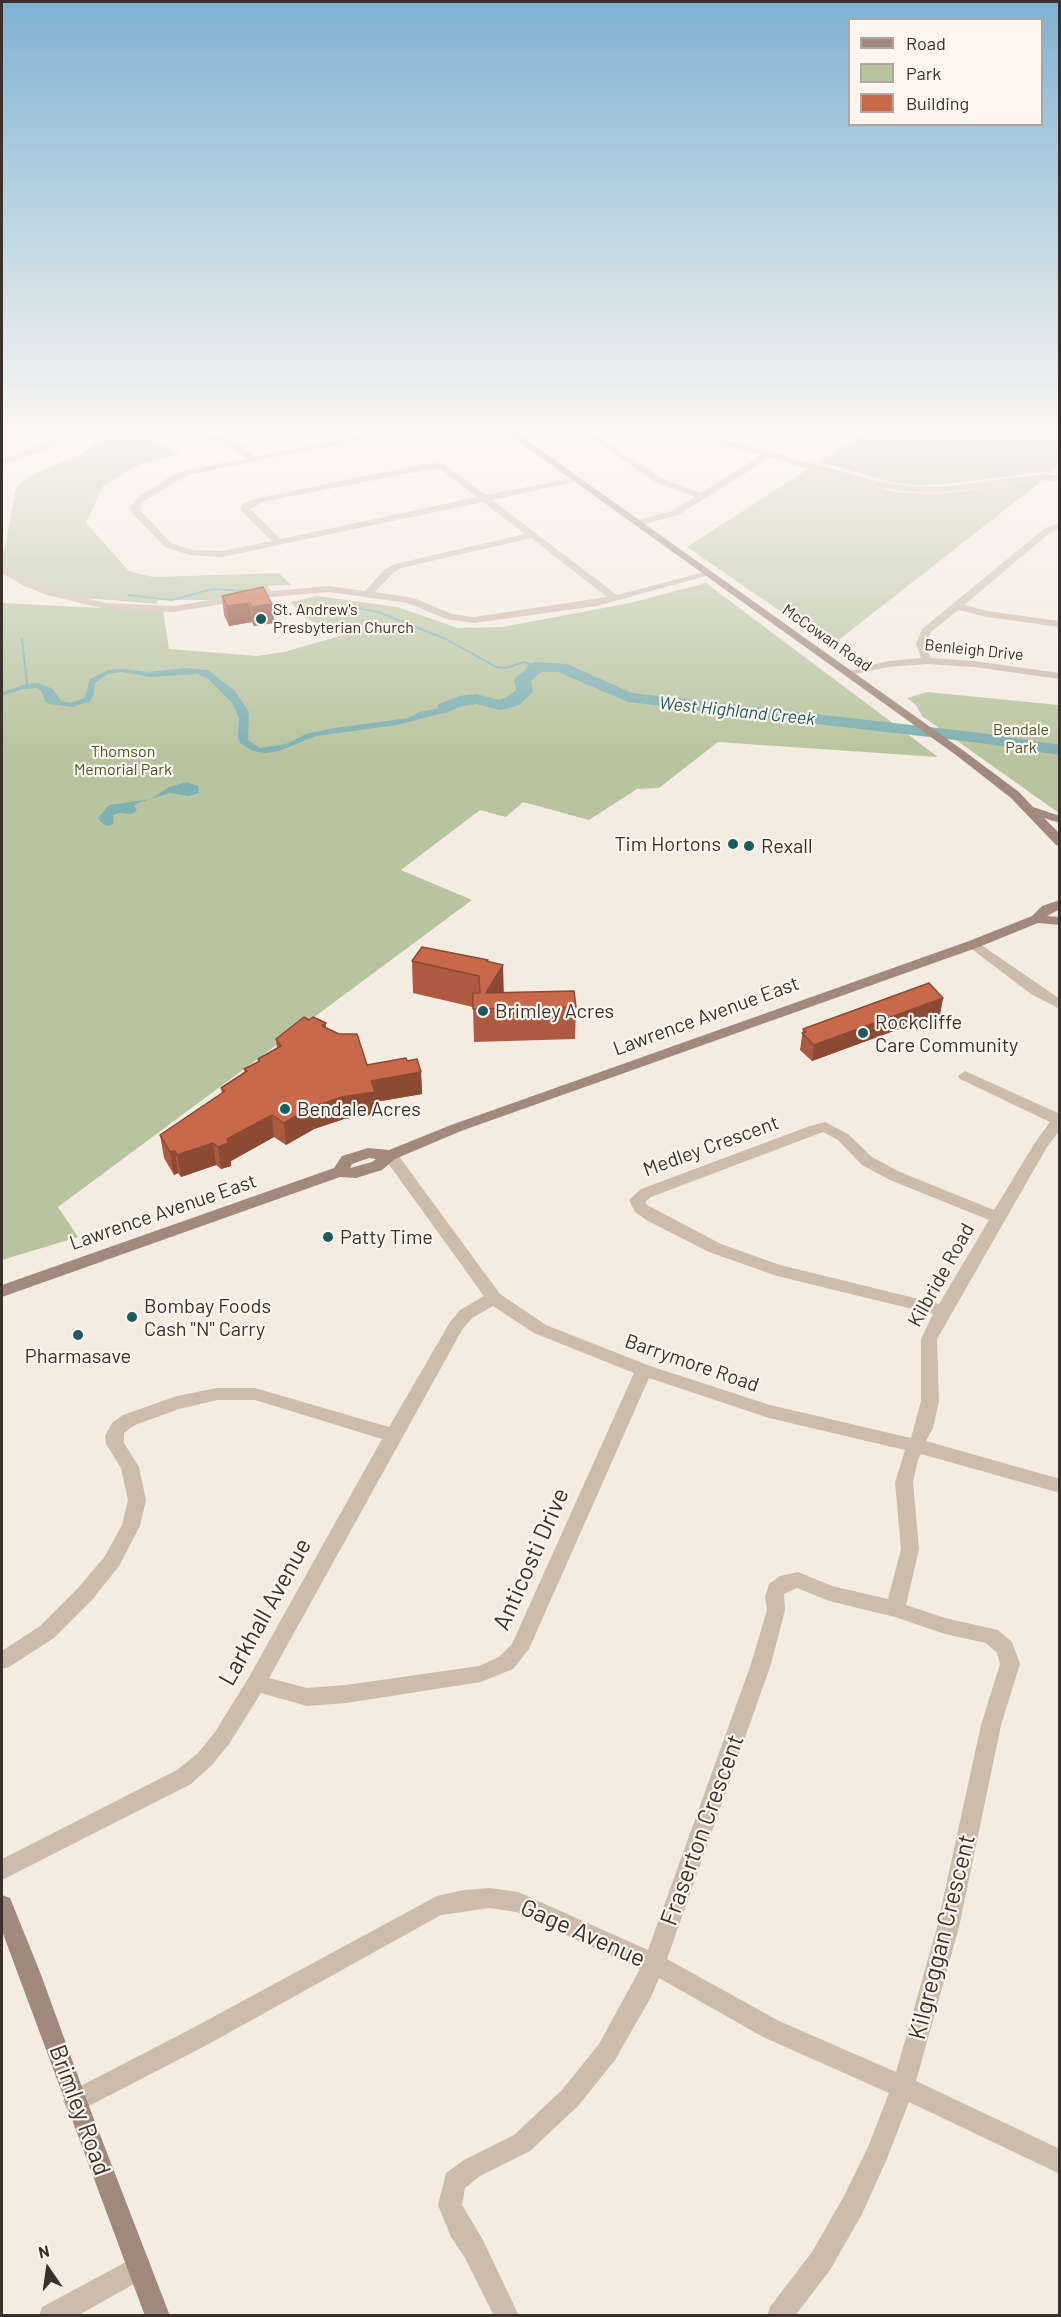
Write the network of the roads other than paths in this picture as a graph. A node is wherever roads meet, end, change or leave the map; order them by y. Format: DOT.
graph roads {
  1 [pos="160,539"];
  2 [pos="276,539"];
  3 [pos="292,539"];
  4 [pos="515,539"];
  5 [pos="538,539"];
  6 [pos="660,539"];
  7 [pos="1037,539"];
  8 [pos="279,542"];
  9 [pos="2,569"];
  10 [pos="708,574"];
  11 [pos="368,594"];
  12 [pos="616,599"];
  13 [pos="955,606"];
  14 [pos="1059,624"];
  15 [pos="927,661"];
  16 [pos="850,674"];
  17 [pos="1059,676"];
  18 [pos="1030,810"];
  19 [pos="1059,820"];
  20 [pos="1059,842"];
  21 [pos="1059,904"];
  22 [pos="1037,919"];
  23 [pos="1059,921"];
  24 [pos="974,944"];
  25 [pos="1059,1005"];
  26 [pos="965,1076"];
  27 [pos="1058,1119"];
  28 [pos="390,1155"];
  29 [pos="998,1218"];
  30 [pos="2,1291"];
  31 [pos="494,1298"];
  32 [pos="943,1311"];
  33 [pos="644,1370"];
  34 [pos="393,1435"];
  35 [pos="918,1446"];
  36 [pos="1059,1486"];
  37 [pos="895,1609"];
  38 [pos="2,1661"];
  39 [pos="256,1683"];
  40 [pos="2,1870"];
  41 [pos="2,1905"];
  42 [pos="654,1964"];
  43 [pos="903,2088"];
  44 [pos="75,2101"];
  45 [pos="1059,2162"];
  46 [pos="139,2267"];
  47 [pos="51,2316"];
  48 [pos="158,2316"];
  49 [pos="507,2316"];
  50 [pos="779,2316"];
  1 -- 8 [label="street"];
  2 -- 8 [label="street"];
  3 -- 8 [label="street"];
  4 -- 11 [label="street"];
  5 -- 12 [label="street"];
  6 -- 10 [label="main road, McCowan Road"];
  7 -- 13 [label="street"];
  9 -- 11 [label="street"];
  10 -- 12 [label="street"];
  10 -- 16 [label="main road, McCowan Road"];
  11 -- 12 [label="street"];
  13 -- 14 [label="street"];
  13 -- 15 [label="street"];
  15 -- 16 [label="street, Benleigh Drive"];
  15 -- 17 [label="street, Benleigh Drive"];
  16 -- 18 [label="main road, McCowan Road"];
  18 -- 19 [label="main road"];
  18 -- 20 [label="main road, McCowan Road"];
  21 -- 22 [label="main road, Lawrence Avenue East"];
  22 -- 23 [label="main road, Lawrence Avenue East"];
  22 -- 24 [label="main road, Lawrence Avenue East"];
  24 -- 25 [label="street"];
  24 -- 28 [label="main road, Lawrence Avenue East"];
  26 -- 27 [label="street"];
  27 -- 29 [label="street, Kilbride Road"];
  28 -- 30 [label="main road, Lawrence Avenue East"];
  28 -- 31 [label="street, Barrymore Road"];
  29 -- 32 [label="street, Kilbride Road"];
  29 -- 32 [label="street, Medley Crescent"];
  31 -- 33 [label="street, Barrymore Road"];
  31 -- 34 [label="street, Larkhall Avenue"];
  32 -- 35 [label="street, Kilbride Road"];
  33 -- 35 [label="street, Barrymore Road"];
  33 -- 39 [label="street, Anticosti Drive"];
  34 -- 38 [label="street"];
  34 -- 39 [label="street, Larkhall Avenue"];
  35 -- 36 [label="street, Barrymore Road"];
  35 -- 37 [label="street, Kilbride Road"];
  37 -- 42 [label="street, Fraserton Crescent"];
  37 -- 43 [label="street, Kilgreggan Crescent"];
  39 -- 40 [label="street, Larkhall Avenue"];
  41 -- 44 [label="main road, Brimley Road"];
  42 -- 43 [label="street, Gage Avenue"];
  42 -- 44 [label="street, Gage Avenue"];
  42 -- 49 [label="street, Fraserton Crescent"];
  43 -- 45 [label="street, Gage Avenue"];
  43 -- 50 [label="street, Kilgreggan Crescent"];
  44 -- 46 [label="main road, Brimley Road"];
  46 -- 47 [label="street"];
  46 -- 48 [label="main road, Brimley Road"];
}
